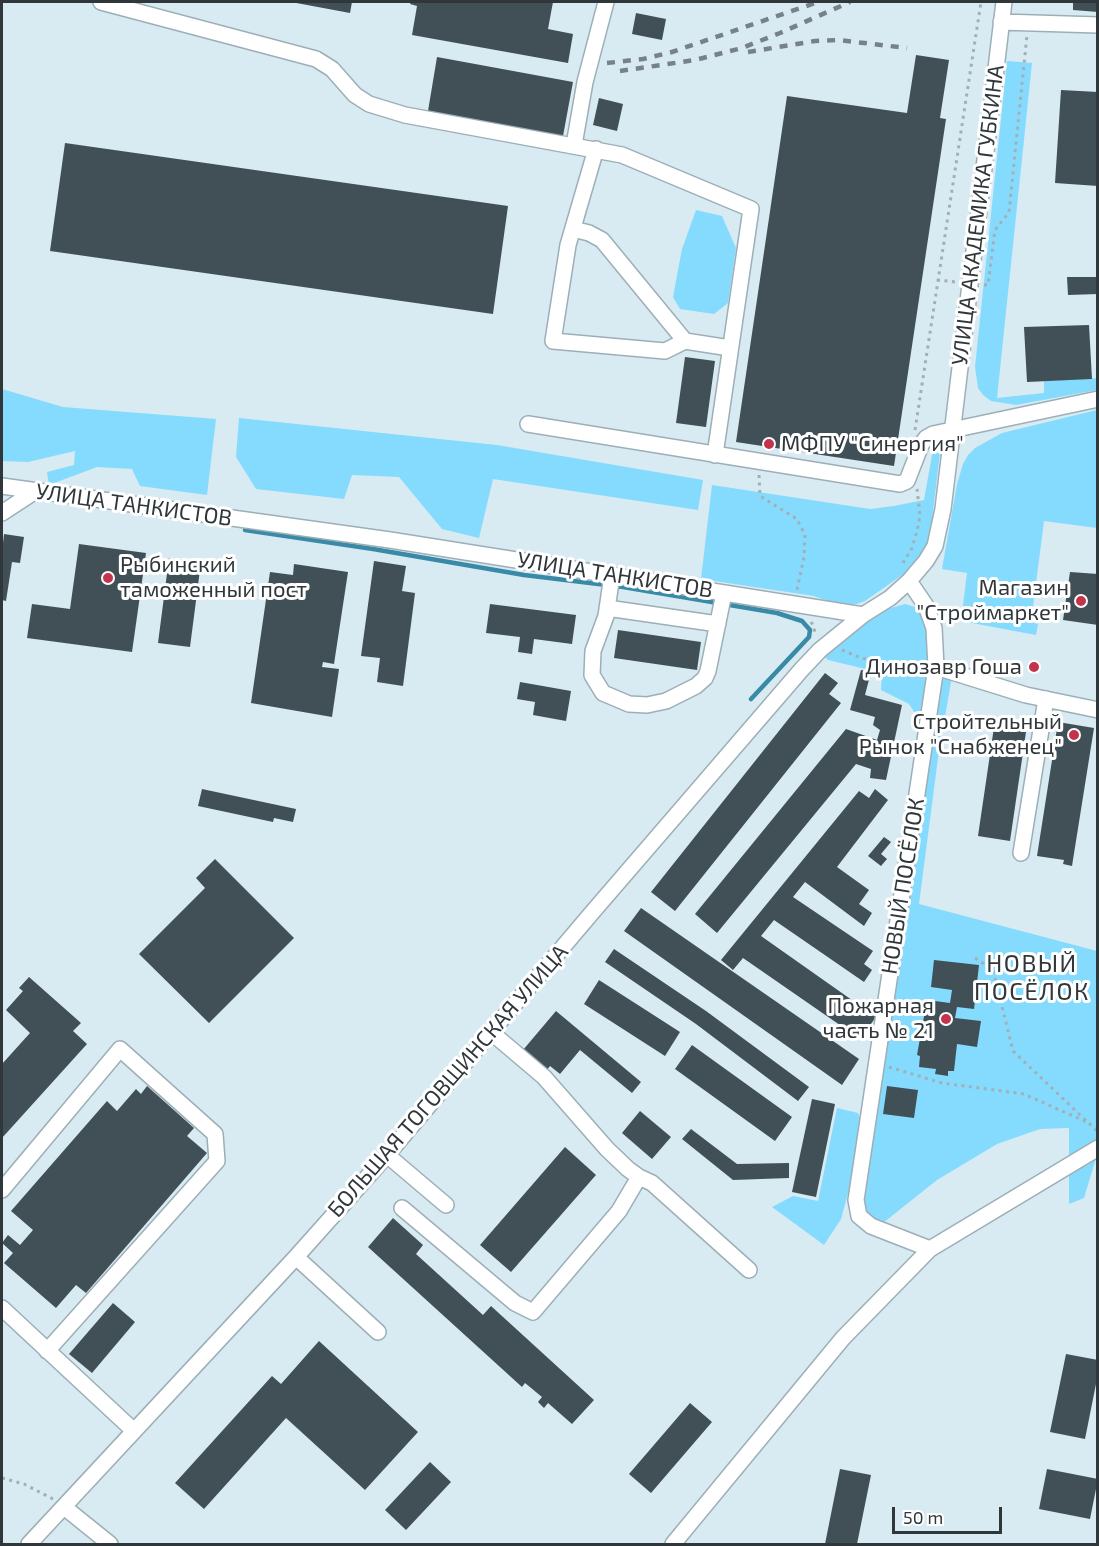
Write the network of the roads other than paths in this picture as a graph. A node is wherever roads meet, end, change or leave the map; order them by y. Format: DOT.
graph roads {
  1 [pos="101,2"];
  2 [pos="606,2"];
  3 [pos="1004,2"];
  4 [pos="1001,22"];
  5 [pos="1098,25"];
  6 [pos="573,145"];
  7 [pos="596,150"];
  8 [pos="573,229"];
  9 [pos="685,341"];
  10 [pos="730,348"];
  11 [pos="1098,399"];
  12 [pos="528,424"];
  13 [pos="952,429"];
  14 [pos="714,455"];
  15 [pos="2,486"];
  16 [pos="34,492"];
  17 [pos="2,513"];
  18 [pos="612,574"];
  19 [pos="904,576"];
  20 [pos="724,593"];
  21 [pos="607,608"];
  22 [pos="863,615"];
  23 [pos="718,624"];
  24 [pos="936,667"];
  25 [pos="1046,699"];
  26 [pos="1098,710"];
  27 [pos="1021,853"];
  28 [pos="492,1033"];
  29 [pos="1098,1148"];
  30 [pos="387,1155"];
  31 [pos="639,1177"];
  32 [pos="2,1190"];
  33 [pos="446,1205"];
  34 [pos="402,1208"];
  35 [pos="930,1249"];
  36 [pos="296,1257"];
  37 [pos="749,1270"];
  38 [pos="2,1308"];
  39 [pos="378,1332"];
  40 [pos="48,1351"];
  41 [pos="134,1431"];
  42 [pos="64,1507"];
  43 [pos="29,1545"];
  44 [pos="110,1545"];
  45 [pos="673,1545"];
  1 -- 6 [label="street"];
  2 -- 6 [label="street"];
  3 -- 4 [label="street, УЛИЦА АКАДЕМИКА ГУБКИНА"];
  4 -- 5 [label="street"];
  4 -- 13 [label="street, УЛИЦА АКАДЕМИКА ГУБКИНА"];
  6 -- 7 [label="street"];
  7 -- 8 [label="street"];
  7 -- 10 [label="street"];
  8 -- 9 [label="street"];
  8 -- 9 [label="street"];
  9 -- 10 [label="street"];
  10 -- 14 [label="street"];
  11 -- 13 [label="street"];
  12 -- 14 [label="street"];
  13 -- 14 [label="street"];
  13 -- 19 [label="street"];
  15 -- 16 [label="street, УЛИЦА ТАНКИСТОВ"];
  16 -- 17 [label="street"];
  16 -- 18 [label="street, УЛИЦА ТАНКИСТОВ"];
  18 -- 20 [label="street, УЛИЦА ТАНКИСТОВ"];
  18 -- 21 [label="street"];
  19 -- 22 [label="street"];
  19 -- 24 [label="street, НОВЫЙ ПОСЁЛОК"];
  20 -- 22 [label="street, УЛИЦА ТАНКИСТОВ"];
  20 -- 23 [label="street"];
  21 -- 23 [label="street"];
  21 -- 23 [label="street"];
  22 -- 28 [label="street, БОЛЬШАЯ ТОГОВЩИНСКАЯ УЛИЦА"];
  24 -- 25 [label="street"];
  24 -- 35 [label="street, НОВЫЙ ПОСЁЛОК"];
  25 -- 26 [label="street"];
  25 -- 27 [label="street"];
  28 -- 30 [label="street, БОЛЬШАЯ ТОГОВЩИНСКАЯ УЛИЦА"];
  28 -- 31 [label="street"];
  29 -- 35 [label="street"];
  30 -- 33 [label="street"];
  30 -- 36 [label="street, БОЛЬШАЯ ТОГОВЩИНСКАЯ УЛИЦА"];
  31 -- 34 [label="street"];
  31 -- 37 [label="street"];
  32 -- 40 [label="street"];
  35 -- 45 [label="street"];
  36 -- 39 [label="street"];
  36 -- 41 [label="street, БОЛЬШАЯ ТОГОВЩИНСКАЯ УЛИЦА"];
  38 -- 40 [label="street"];
  40 -- 41 [label="street"];
  41 -- 42 [label="street, БОЛЬШАЯ ТОГОВЩИНСКАЯ УЛИЦА"];
  42 -- 43 [label="street, БОЛЬШАЯ ТОГОВЩИНСКАЯ УЛИЦА"];
  42 -- 44 [label="street"];
}
